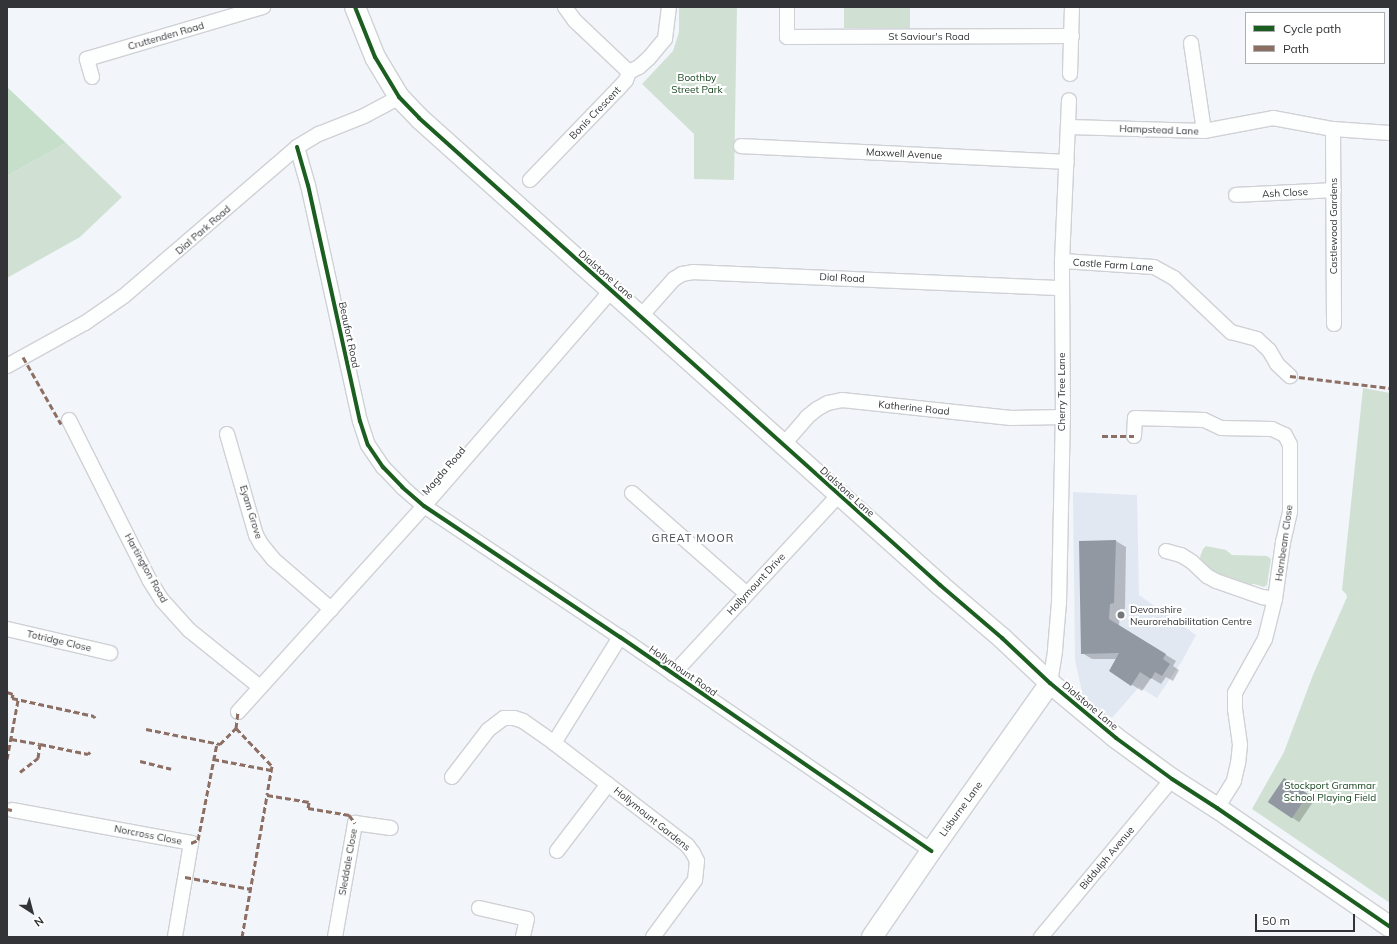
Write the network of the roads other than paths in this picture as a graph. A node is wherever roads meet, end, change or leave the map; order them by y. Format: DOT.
graph roads {
  1 [pos="263,7"];
  2 [pos="355,7"];
  3 [pos="565,7"];
  4 [pos="669,7"];
  5 [pos="787,7"];
  6 [pos="1072,7"];
  7 [pos="1072,36"];
  8 [pos="1191,43"];
  9 [pos="629,72"];
  10 [pos="1070,74"];
  11 [pos="92,77"];
  12 [pos="399,97"];
  13 [pos="1069,100"];
  14 [pos="1069,127"];
  15 [pos="1333,129"];
  16 [pos="1204,131"];
  17 [pos="1390,133"];
  18 [pos="741,146"];
  19 [pos="297,147"];
  20 [pos="1067,162"];
  21 [pos="530,180"];
  22 [pos="1334,190"];
  23 [pos="1236,196"];
  24 [pos="1062,262"];
  25 [pos="1062,288"];
  26 [pos="611,291"];
  27 [pos="641,316"];
  28 [pos="1334,324"];
  29 [pos="7,366"];
  30 [pos="1290,376"];
  31 [pos="1063,417"];
  32 [pos="69,419"];
  33 [pos="227,434"];
  34 [pos="1134,436"];
  35 [pos="783,445"];
  36 [pos="632,493"];
  37 [pos="839,495"];
  38 [pos="424,506"];
  39 [pos="1166,551"];
  40 [pos="747,594"];
  41 [pos="1275,599"];
  42 [pos="331,609"];
  43 [pos="7,629"];
  44 [pos="620,637"];
  45 [pos="110,653"];
  46 [pos="673,674"];
  47 [pos="1050,683"];
  48 [pos="260,687"];
  49 [pos="238,712"];
  50 [pos="554,744"];
  51 [pos="452,776"];
  52 [pos="1172,779"];
  53 [pos="608,784"];
  54 [pos="1217,808"];
  55 [pos="12,810"];
  56 [pos="391,828"];
  57 [pos="556,851"];
  58 [pos="931,851"];
  59 [pos="479,908"];
  60 [pos="1390,927"];
  61 [pos="175,937"];
  62 [pos="335,937"];
  63 [pos="523,937"];
  64 [pos="653,937"];
  65 [pos="872,937"];
  66 [pos="1041,937"];
  1 -- 11 [label="street, Cruttenden Road"];
  2 -- 12 [label="street, Dialstone Lane"];
  3 -- 9 [label="street"];
  4 -- 9 [label="street"];
  5 -- 7 [label="street, St Saviour's Road"];
  6 -- 7 [label="street"];
  7 -- 10 [label="street"];
  8 -- 16 [label="street"];
  9 -- 21 [label="street, Bonis Crescent"];
  12 -- 19 [label="street, Dial Park Road"];
  12 -- 26 [label="street, Dialstone Lane"];
  13 -- 14 [label="street, Cherry Tree Lane"];
  14 -- 16 [label="street, Hampstead Lane"];
  14 -- 20 [label="street, Cherry Tree Lane"];
  15 -- 16 [label="street, Hampstead Lane"];
  15 -- 17 [label="street, Hampstead Lane"];
  15 -- 22 [label="street, Castlewood Gardens"];
  18 -- 20 [label="street, Maxwell Avenue"];
  19 -- 29 [label="street, Dial Park Road"];
  19 -- 38 [label="street, Beaufort Road"];
  20 -- 24 [label="street, Cherry Tree Lane"];
  22 -- 23 [label="street, Ash Close"];
  22 -- 28 [label="street, Castlewood Gardens"];
  24 -- 25 [label="street, Cherry Tree Lane"];
  24 -- 30 [label="street, Castle Farm Lane"];
  25 -- 27 [label="street, Dial Road"];
  25 -- 31 [label="street, Cherry Tree Lane"];
  26 -- 27 [label="street, Dialstone Lane"];
  26 -- 38 [label="street, Magda Road"];
  27 -- 35 [label="street, Dialstone Lane"];
  31 -- 35 [label="street, Katherine Road"];
  31 -- 47 [label="street, Cherry Tree Lane"];
  32 -- 48 [label="street, Hartington Road"];
  33 -- 42 [label="street, Eyam Grove"];
  34 -- 41 [label="street, Hornbeam Close"];
  35 -- 37 [label="street, Dialstone Lane"];
  36 -- 40 [label="street"];
  37 -- 40 [label="street, Hollymount Drive"];
  37 -- 47 [label="street, Dialstone Lane"];
  38 -- 42 [label="street, Magda Road"];
  38 -- 44 [label="street, Hollymount Road"];
  39 -- 41 [label="street"];
  40 -- 46 [label="street, Hollymount Drive"];
  41 -- 54 [label="street, Hornbeam Close"];
  42 -- 48 [label="street, Magda Road"];
  43 -- 45 [label="street, Totridge Close"];
  44 -- 46 [label="street, Hollymount Road"];
  44 -- 50 [label="street"];
  46 -- 58 [label="street, Hollymount Road"];
  47 -- 52 [label="street, Dialstone Lane"];
  47 -- 58 [label="street, Lisburne Lane"];
  48 -- 49 [label="street, Magda Road"];
  50 -- 51 [label="street, Hollymount Gardens"];
  50 -- 53 [label="street, Hollymount Gardens"];
  52 -- 54 [label="street, Dialstone Lane"];
  52 -- 66 [label="street, Biddulph Avenue"];
  53 -- 57 [label="street, Hollymount Gardens"];
  53 -- 64 [label="street, Hollymount Gardens"];
  54 -- 60 [label="street, Dialstone Lane"];
  55 -- 61 [label="street, Norcross Close"];
  56 -- 62 [label="street, Sleddale Close"];
  58 -- 65 [label="street, Lisburne Lane"];
  59 -- 63 [label="street"];
}
